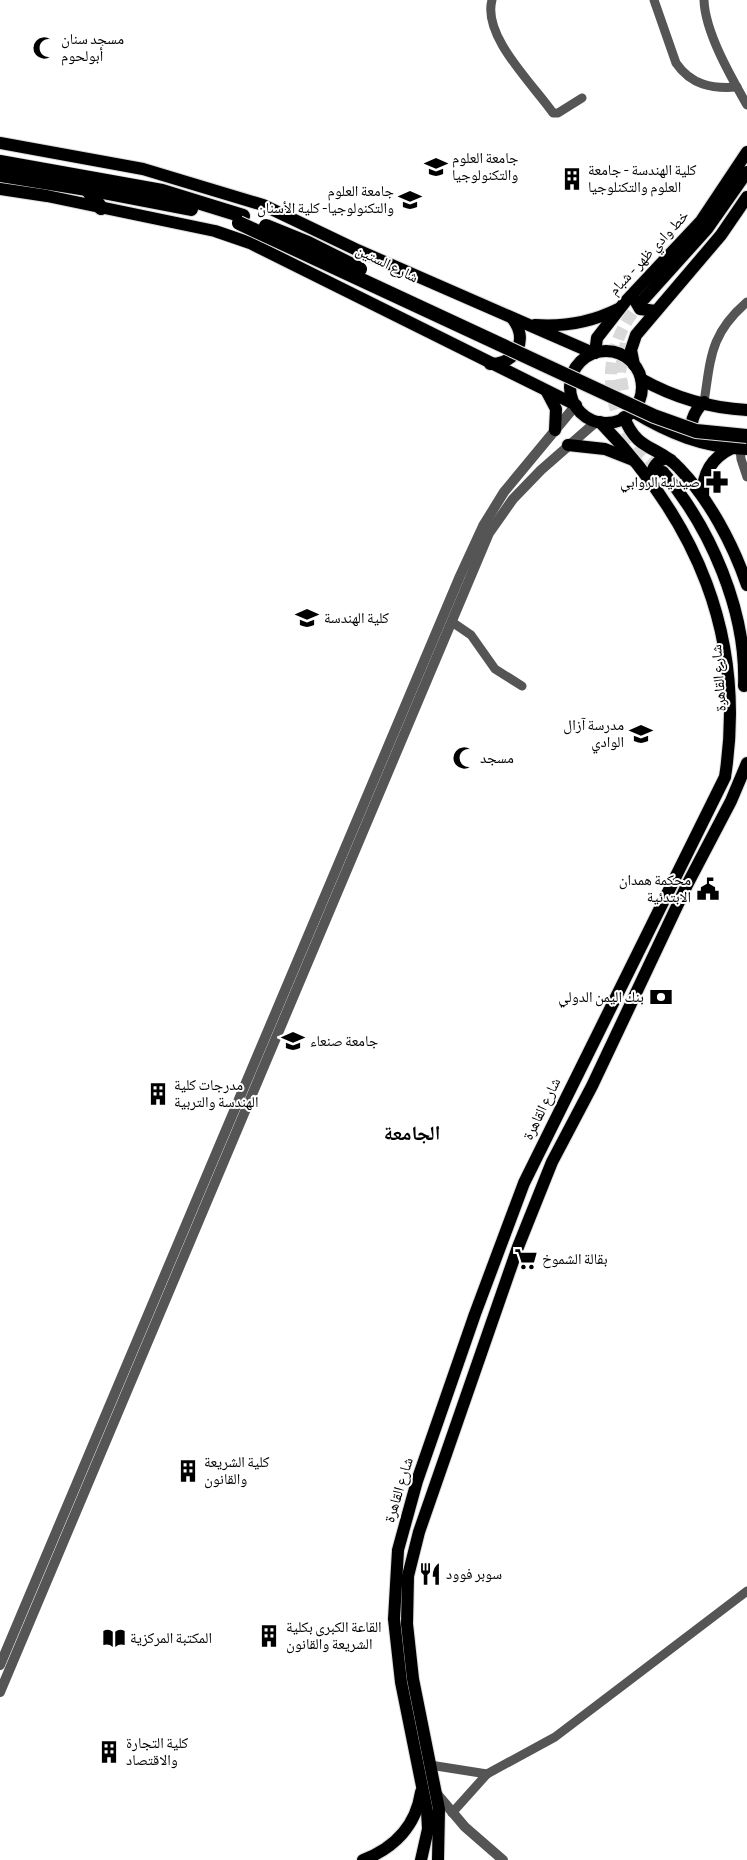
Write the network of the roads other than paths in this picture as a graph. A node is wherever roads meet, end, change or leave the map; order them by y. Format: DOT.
graph roads {
  1 [pos="492,0"];
  2 [pos="654,0"];
  3 [pos="704,0"];
  4 [pos="737,87"];
  5 [pos="582,98"];
  6 [pos="747,105"];
  7 [pos="0,143"];
  8 [pos="747,152"];
  9 [pos="0,162"];
  10 [pos="747,172"];
  11 [pos="0,175"];
  12 [pos="747,187"];
  13 [pos="0,189"];
  14 [pos="87,189"];
  15 [pos="747,197"];
  16 [pos="101,208"];
  17 [pos="241,220"];
  18 [pos="645,302"];
  19 [pos="747,302"];
  20 [pos="620,308"];
  21 [pos="512,318"];
  22 [pos="525,323"];
  23 [pos="594,353"];
  24 [pos="490,364"];
  25 [pos="634,365"];
  26 [pos="641,379"];
  27 [pos="545,391"];
  28 [pos="704,402"];
  29 [pos="576,405"];
  30 [pos="747,410"];
  31 [pos="628,414"];
  32 [pos="599,421"];
  33 [pos="747,427"];
  34 [pos="555,430"];
  35 [pos="747,436"];
  36 [pos="694,441"];
  37 [pos="568,446"];
  38 [pos="740,448"];
  39 [pos="638,462"];
  40 [pos="668,467"];
  41 [pos="651,478"];
  42 [pos="747,478"];
  43 [pos="504,492"];
  44 [pos="703,496"];
  45 [pos="513,499"];
  46 [pos="747,584"];
  47 [pos="747,611"];
  48 [pos="452,622"];
  49 [pos="522,686"];
  50 [pos="739,703"];
  51 [pos="747,762"];
  52 [pos="383,771"];
  53 [pos="377,786"];
  54 [pos="194,1202"];
  55 [pos="203,1210"];
  56 [pos="143,1341"];
  57 [pos="417,1481"];
  58 [pos="436,1487"];
  59 [pos="747,1592"];
  60 [pos="0,1665"];
  61 [pos="0,1692"];
  62 [pos="422,1751"];
  63 [pos="430,1765"];
  64 [pos="487,1774"];
  65 [pos="423,1785"];
  66 [pos="437,1793"];
  67 [pos="452,1814"];
  68 [pos="363,1860"];
  69 [pos="421,1860"];
  70 [pos="438,1860"];
  71 [pos="503,1860"];
  1 -- 5 [label="street"];
  2 -- 4 [label="street"];
  3 -- 4 [label="street"];
  4 -- 6 [label="street"];
  7 -- 21 [label="main road, شارع الستين"];
  8 -- 18 [label="main road, خط وادي ظهر - شبام"];
  9 -- 17 [label="highway, شارع الستين"];
  10 -- 18 [label="main road"];
  11 -- 14 [label="highway, شارع الستين"];
  12 -- 18 [label="main road"];
  13 -- 16 [label="main road"];
  14 -- 16 [label="highway"];
  14 -- 17 [label="highway, شارع الستين"];
  15 -- 18 [label="main road, خط وادي ظهر - شبام"];
  16 -- 24 [label="main road"];
  17 -- 33 [label="highway, شارع الستين, bridge"];
  17 -- 35 [label="highway, شارع الستين, bridge"];
  18 -- 20 [label="main road, خط وادي ظهر - شبام"];
  18 -- 25 [label="main road, خط وادي ظهر - شبام"];
  19 -- 28 [label="street"];
  20 -- 22 [label="main road"];
  20 -- 23 [label="main road, خط وادي ظهر - شبام"];
  21 -- 22 [label="main road, شارع الستين"];
  21 -- 24 [label="main road"];
  22 -- 23 [label="main road, شارع الستين"];
  23 -- 25 [label="main road"];
  23 -- 29 [label="main road"];
  24 -- 27 [label="main road"];
  25 -- 26 [label="main road"];
  26 -- 28 [label="main road"];
  26 -- 31 [label="main road"];
  27 -- 29 [label="main road"];
  27 -- 34 [label="main road"];
  28 -- 30 [label="main road"];
  28 -- 36 [label="main road"];
  29 -- 32 [label="main road"];
  29 -- 34 [label="street"];
  31 -- 32 [label="main road"];
  31 -- 36 [label="main road"];
  31 -- 40 [label="main road"];
  32 -- 37 [label="street"];
  32 -- 39 [label="main road, شارع القاهرة"];
  34 -- 43 [label="street"];
  36 -- 38 [label="main road"];
  37 -- 39 [label="main road"];
  37 -- 45 [label="street"];
  38 -- 42 [label="street"];
  38 -- 44 [label="main road"];
  39 -- 41 [label="main road, شارع القاهرة"];
  40 -- 41 [label="main road"];
  40 -- 44 [label="main road"];
  40 -- 47 [label="main road"];
  40 -- 50 [label="main road"];
  41 -- 50 [label="main road, شارع القاهرة"];
  43 -- 45 [label="street"];
  43 -- 52 [label="street"];
  44 -- 46 [label="main road"];
  45 -- 48 [label="street"];
  48 -- 49 [label="street"];
  48 -- 52 [label="street"];
  50 -- 57 [label="main road, شارع القاهرة"];
  51 -- 58 [label="main road, شارع القاهرة"];
  52 -- 53 [label="street"];
  53 -- 54 [label="street"];
  53 -- 55 [label="street"];
  54 -- 55 [label="street"];
  54 -- 56 [label="street"];
  55 -- 56 [label="street"];
  56 -- 60 [label="street"];
  56 -- 61 [label="street"];
  57 -- 58 [label="main road"];
  57 -- 62 [label="main road, شارع القاهرة"];
  58 -- 62 [label="main road, شارع القاهرة"];
  59 -- 64 [label="street"];
  62 -- 63 [label="main road, شارع القاهرة"];
  62 -- 65 [label="main road, شارع القاهرة"];
  63 -- 64 [label="street"];
  63 -- 66 [label="main road, شارع القاهرة"];
  64 -- 67 [label="street"];
  65 -- 68 [label="main road"];
  65 -- 69 [label="main road, شارع القاهرة"];
  66 -- 67 [label="street"];
  66 -- 70 [label="main road, شارع القاهرة"];
  67 -- 71 [label="street"];
}
